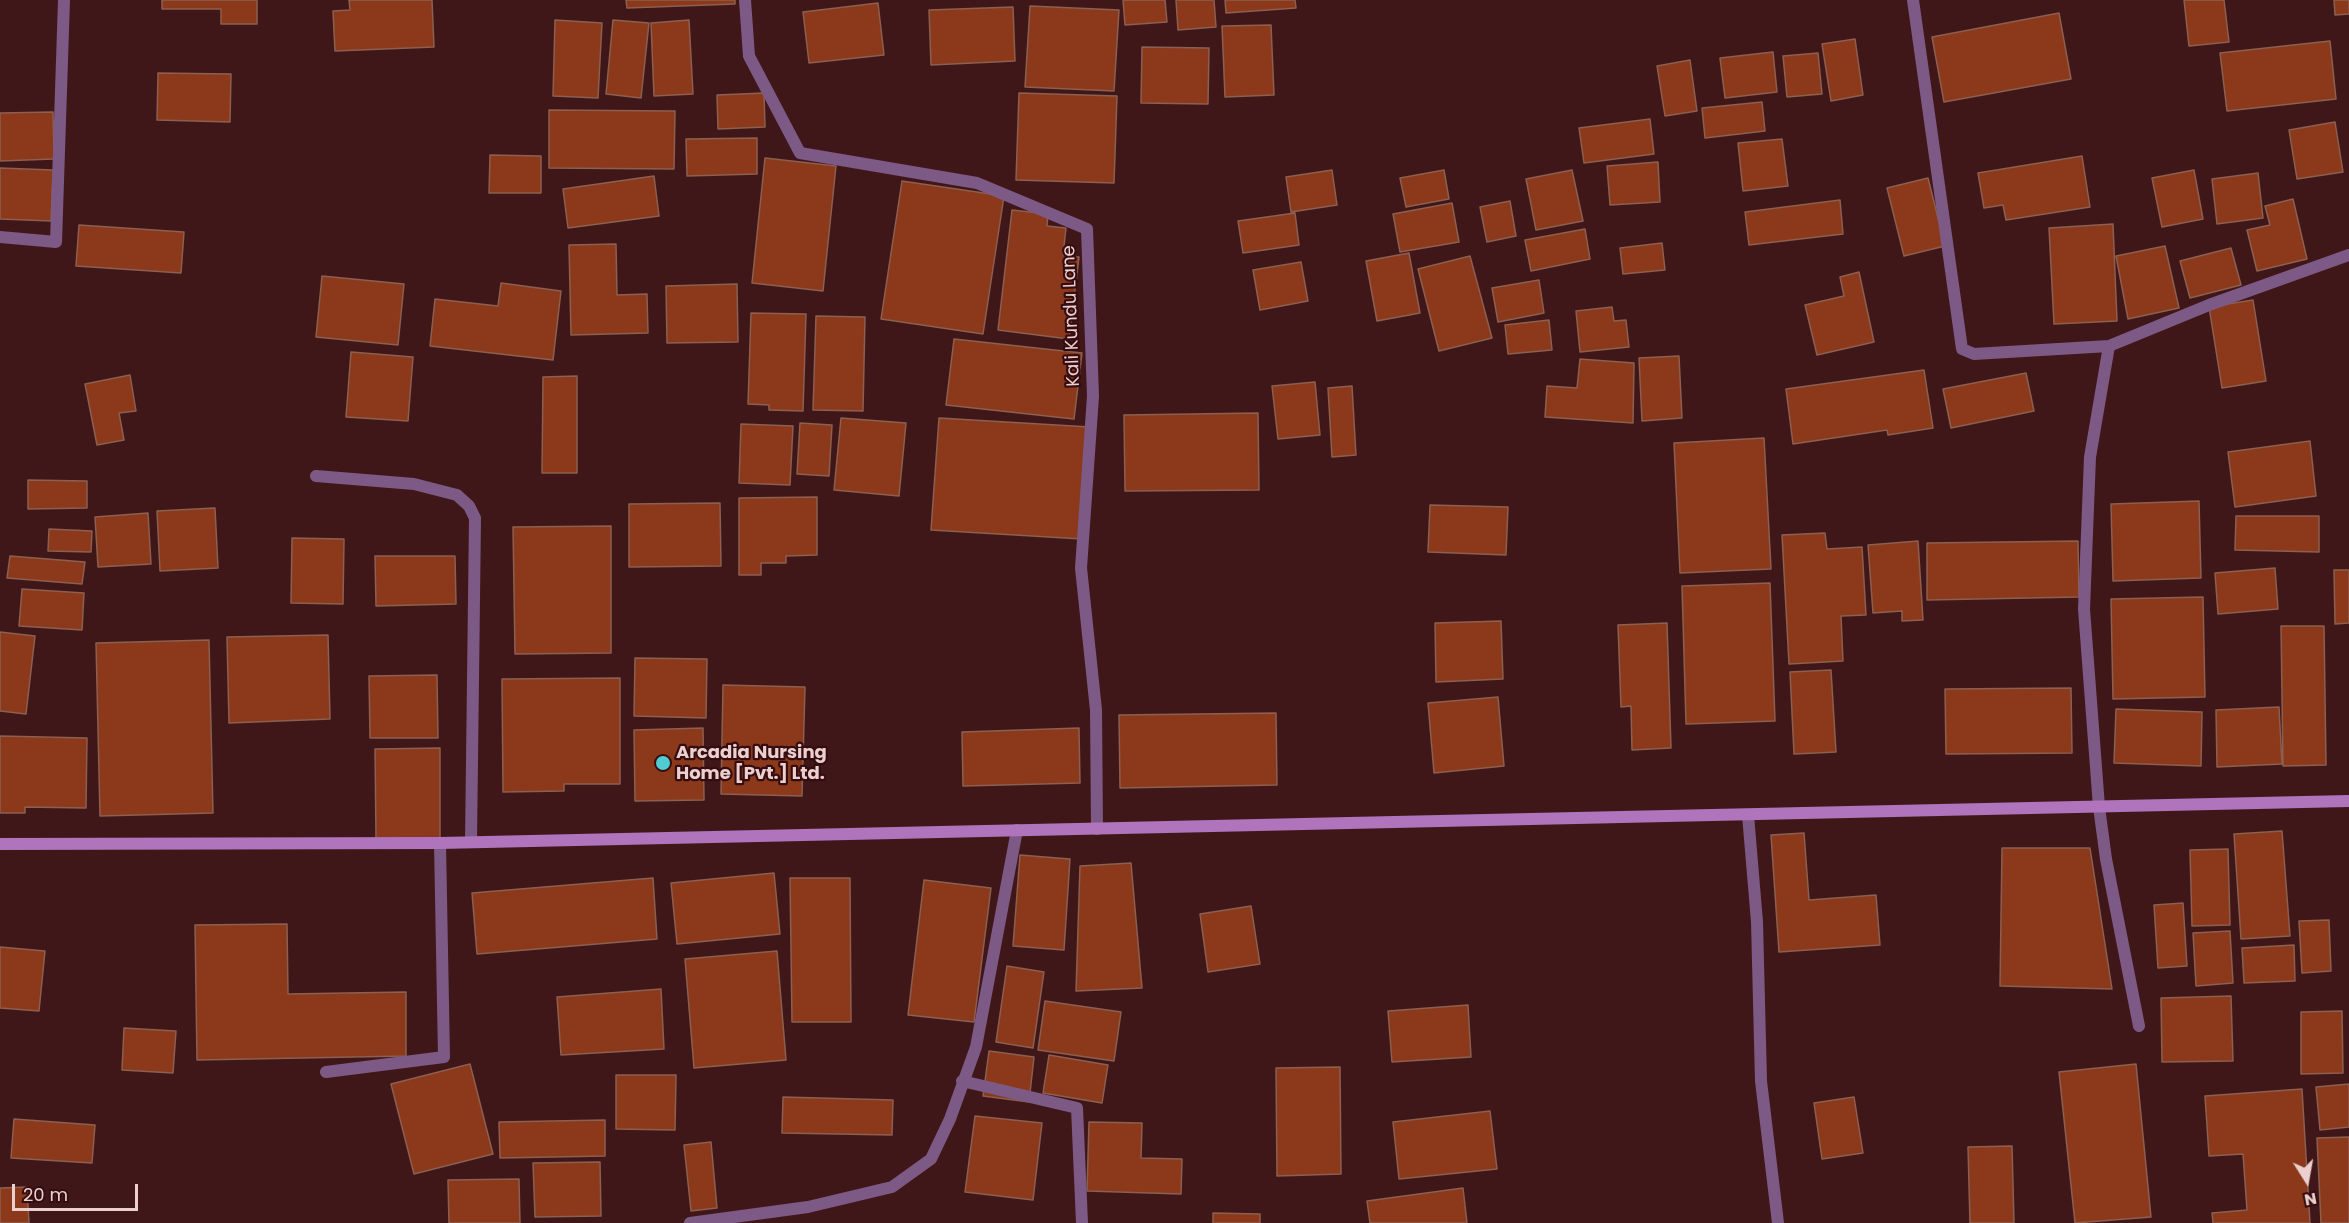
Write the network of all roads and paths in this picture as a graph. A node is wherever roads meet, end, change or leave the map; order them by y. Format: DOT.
graph roads {
  1 [pos="64,0"];
  2 [pos="745,0"];
  3 [pos="1913,0"];
  4 [pos="0,237"];
  5 [pos="2349,255"];
  6 [pos="2109,346"];
  7 [pos="316,476"];
  8 [pos="2349,801"];
  9 [pos="2098,807"];
  10 [pos="1748,815"];
  11 [pos="1097,829"];
  12 [pos="1017,830"];
  13 [pos="471,842"];
  14 [pos="441,843"];
  15 [pos="0,844"];
  16 [pos="2139,1026"];
  17 [pos="326,1072"];
  18 [pos="962,1080"];
  19 [pos="690,1223"];
  20 [pos="1083,1223"];
  21 [pos="1778,1223"];
  1 -- 4 [label="street"];
  2 -- 11 [label="street, Kali Kundu Lane"];
  3 -- 6 [label="street"];
  5 -- 6 [label="street"];
  6 -- 9 [label="street"];
  7 -- 13 [label="street"];
  8 -- 9 [label="main road"];
  9 -- 10 [label="main road"];
  9 -- 16 [label="street"];
  10 -- 11 [label="main road"];
  10 -- 21 [label="street"];
  11 -- 12 [label="main road"];
  12 -- 13 [label="main road"];
  12 -- 18 [label="street"];
  13 -- 14 [label="main road"];
  14 -- 15 [label="main road"];
  14 -- 17 [label="street"];
  18 -- 19 [label="street"];
  18 -- 20 [label="street"];
}
